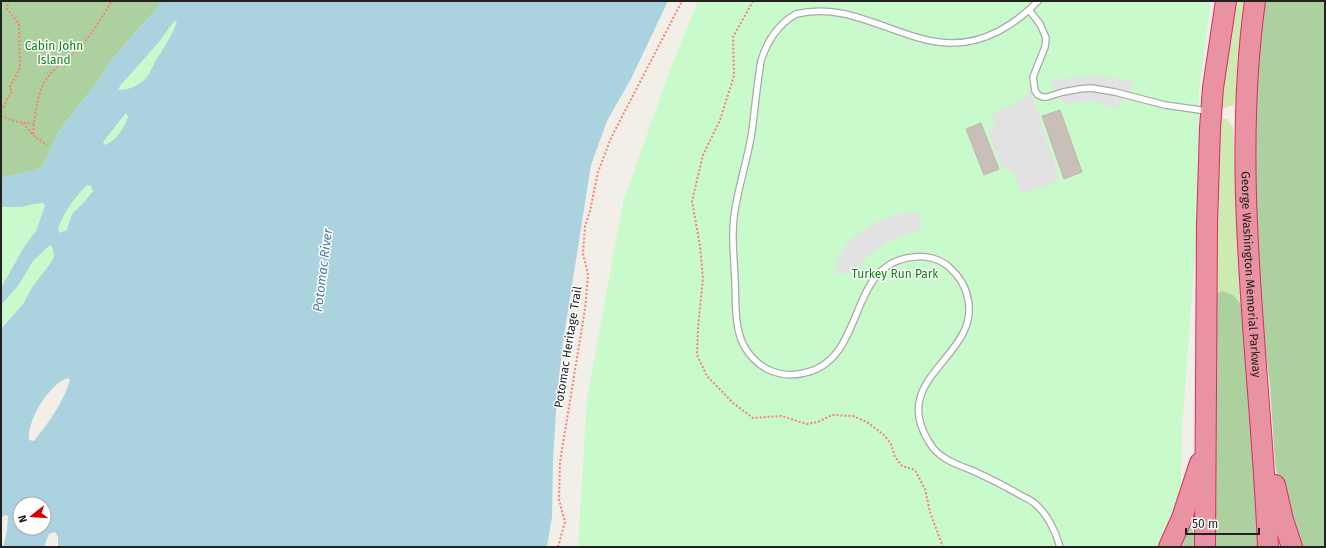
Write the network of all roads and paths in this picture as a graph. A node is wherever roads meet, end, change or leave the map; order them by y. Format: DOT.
graph roads {
  1 [pos="8,1"];
  2 [pos="112,1"];
  3 [pos="682,1"];
  4 [pos="753,1"];
  5 [pos="1038,1"];
  6 [pos="1226,1"];
  7 [pos="1255,1"];
  8 [pos="821,5"];
  9 [pos="1029,10"];
  10 [pos="885,20"];
  11 [pos="1,111"];
  12 [pos="1211,111"];
  13 [pos="1,116"];
  14 [pos="23,123"];
  15 [pos="34,124"];
  16 [pos="33,135"];
  17 [pos="47,145"];
  18 [pos="1260,412"];
  19 [pos="1206,444"];
  20 [pos="558,547"];
  21 [pos="942,547"];
  22 [pos="1060,547"];
  23 [pos="1169,547"];
  24 [pos="1205,547"];
  25 [pos="1268,547"];
  26 [pos="1292,547"];
  1 -- 11 [label="path"];
  2 -- 15 [label="path"];
  3 -- 20 [label="path, Potomac Heritage Trail"];
  4 -- 21 [label="path"];
  5 -- 9 [label="lane"];
  6 -- 12 [label="highway"];
  7 -- 18 [label="highway, George Washington Memorial Parkway"];
  8 -- 22 [label="lane"];
  9 -- 10 [label="lane"];
  9 -- 12 [label="lane"];
  12 -- 19 [label="highway"];
  13 -- 14 [label="path"];
  14 -- 15 [label="path"];
  14 -- 16 [label="path"];
  15 -- 16 [label="path"];
  16 -- 17 [label="path"];
  18 -- 25 [label="highway, George Washington Memorial Parkway"];
  18 -- 26 [label="highway"];
  19 -- 23 [label="highway"];
  19 -- 24 [label="highway"];
}
